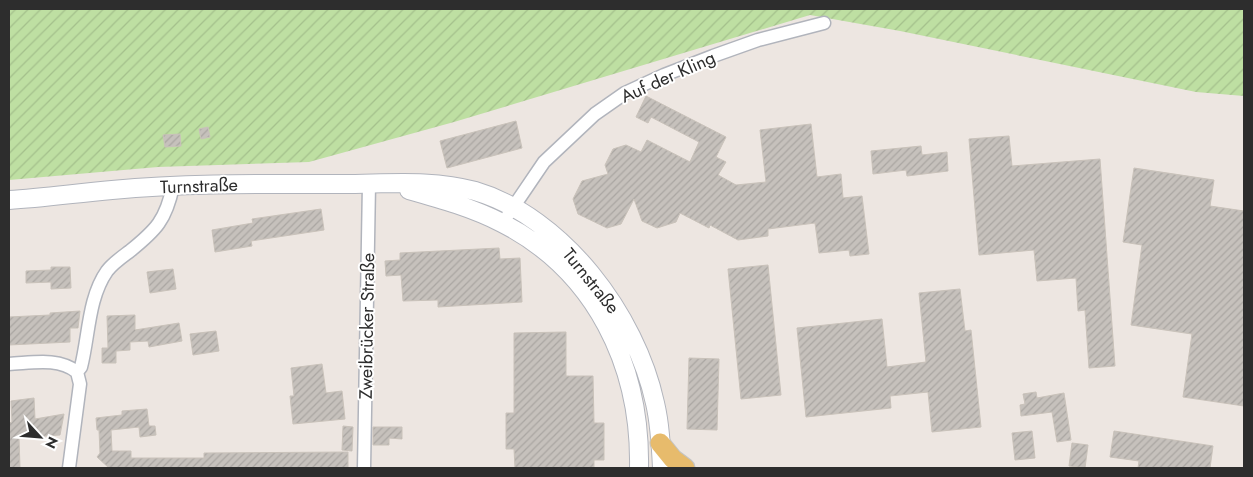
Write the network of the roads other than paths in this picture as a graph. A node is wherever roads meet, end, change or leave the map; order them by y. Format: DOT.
graph roads {
  1 [pos="824,23"];
  2 [pos="369,184"];
  3 [pos="390,184"];
  4 [pos="174,186"];
  5 [pos="9,200"];
  6 [pos="512,208"];
  7 [pos="503,224"];
  8 [pos="9,364"];
  9 [pos="77,372"];
  10 [pos="660,443"];
  11 [pos="69,468"];
  12 [pos="364,468"];
  13 [pos="639,468"];
  14 [pos="662,468"];
  15 [pos="685,468"];
  1 -- 6 [label="street, Auf der Kling"];
  2 -- 3 [label="street, Turnstraße"];
  2 -- 4 [label="street, Turnstraße"];
  2 -- 12 [label="street, Zweibrücker Straße"];
  3 -- 6 [label="street, Turnstraße"];
  3 -- 7 [label="street, Turnstraße"];
  4 -- 5 [label="street, Turnstraße"];
  4 -- 9 [label="street"];
  6 -- 7 [label="street, Auf der Kling"];
  6 -- 10 [label="street, Turnstraße"];
  7 -- 13 [label="street, Turnstraße"];
  8 -- 9 [label="street"];
  9 -- 11 [label="street"];
  10 -- 14 [label="street, Turnstraße"];
  10 -- 15 [label="main road"];
}
